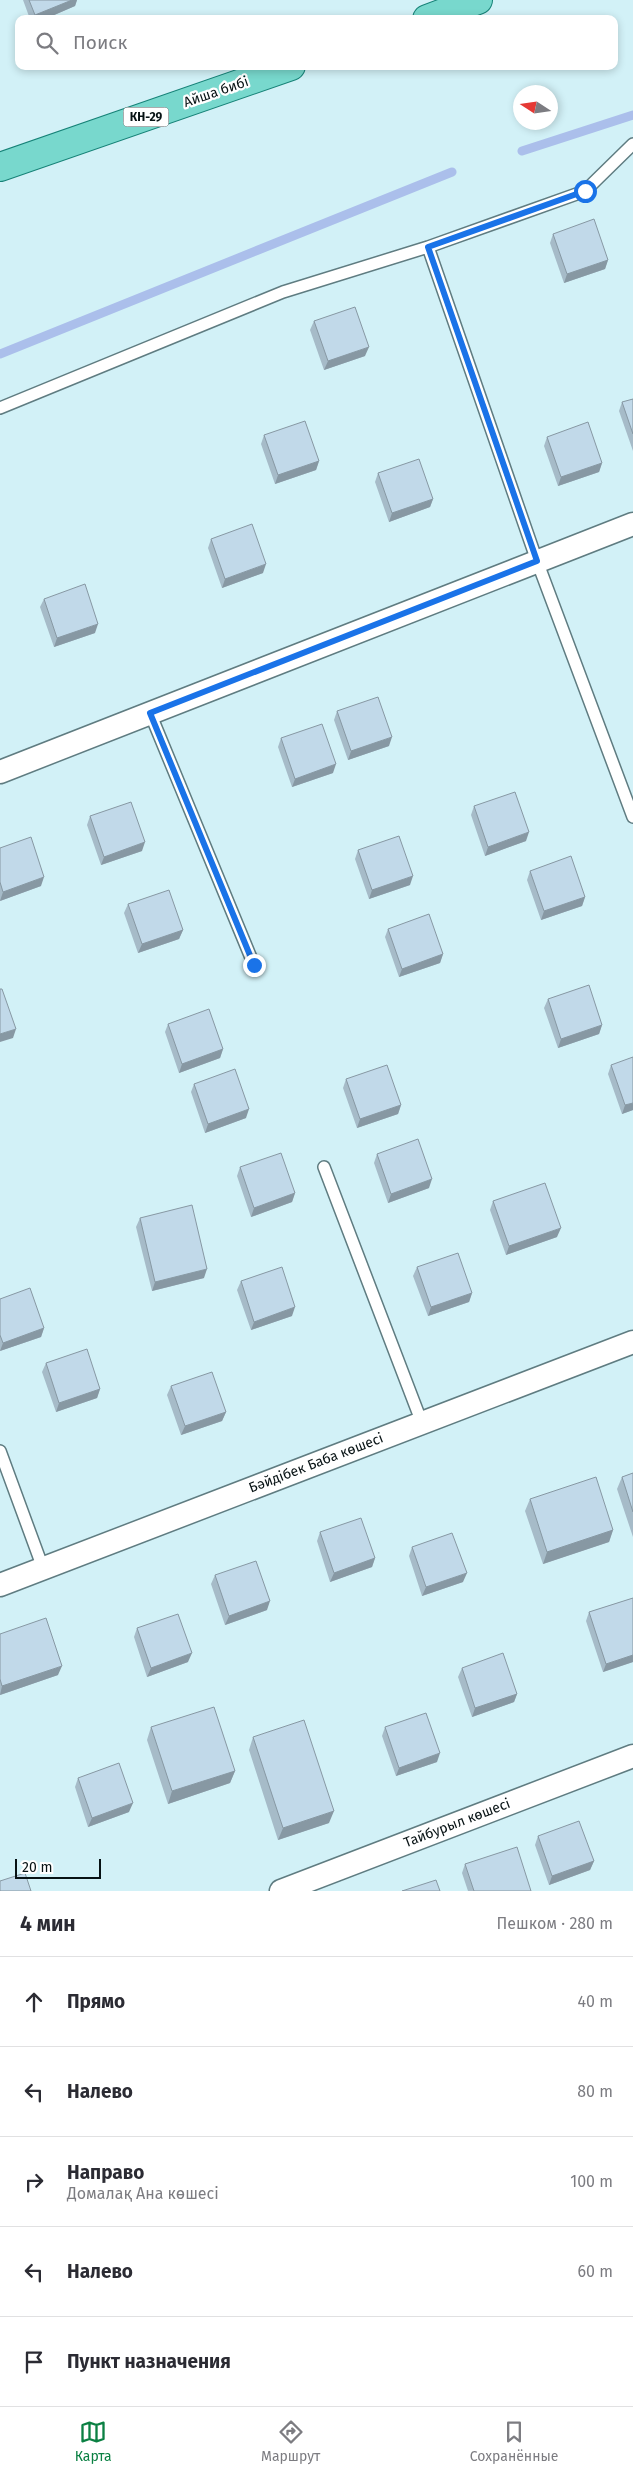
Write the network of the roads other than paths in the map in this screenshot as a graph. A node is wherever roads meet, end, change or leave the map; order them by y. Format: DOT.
graph roads {
  1 [pos="478,0"];
  2 [pos="438,15"];
  3 [pos="279,70"];
  4 [pos="633,144"];
  5 [pos="0,167"];
  6 [pos="428,247"];
  7 [pos="0,408"];
  8 [pos="633,524"];
  9 [pos="537,561"];
  10 [pos="150,713"];
  11 [pos="0,772"];
  12 [pos="633,817"];
  13 [pos="254,965"];
  14 [pos="324,1167"];
  15 [pos="633,1342"];
  16 [pos="422,1423"];
  17 [pos="0,1451"];
  18 [pos="43,1568"];
  19 [pos="0,1585"];
  20 [pos="633,1756"];
  21 [pos="281,1891"];
  1 -- 2 [label="main road"];
  3 -- 5 [label="main road, Айша бибі / КН-29"];
  4 -- 6 [label="lane"];
  6 -- 7 [label="lane"];
  6 -- 9 [label="lane"];
  8 -- 9 [label="street"];
  9 -- 10 [label="street"];
  9 -- 12 [label="lane"];
  10 -- 11 [label="street"];
  10 -- 13 [label="lane"];
  14 -- 16 [label="lane"];
  15 -- 16 [label="street, Бәйдібек Баба көшесі"];
  16 -- 18 [label="street, Бәйдібек Баба көшесі"];
  17 -- 18 [label="lane"];
  18 -- 19 [label="street, Бәйдібек Баба көшесі"];
  20 -- 21 [label="street, Тайбурыл көшесі"];
}
